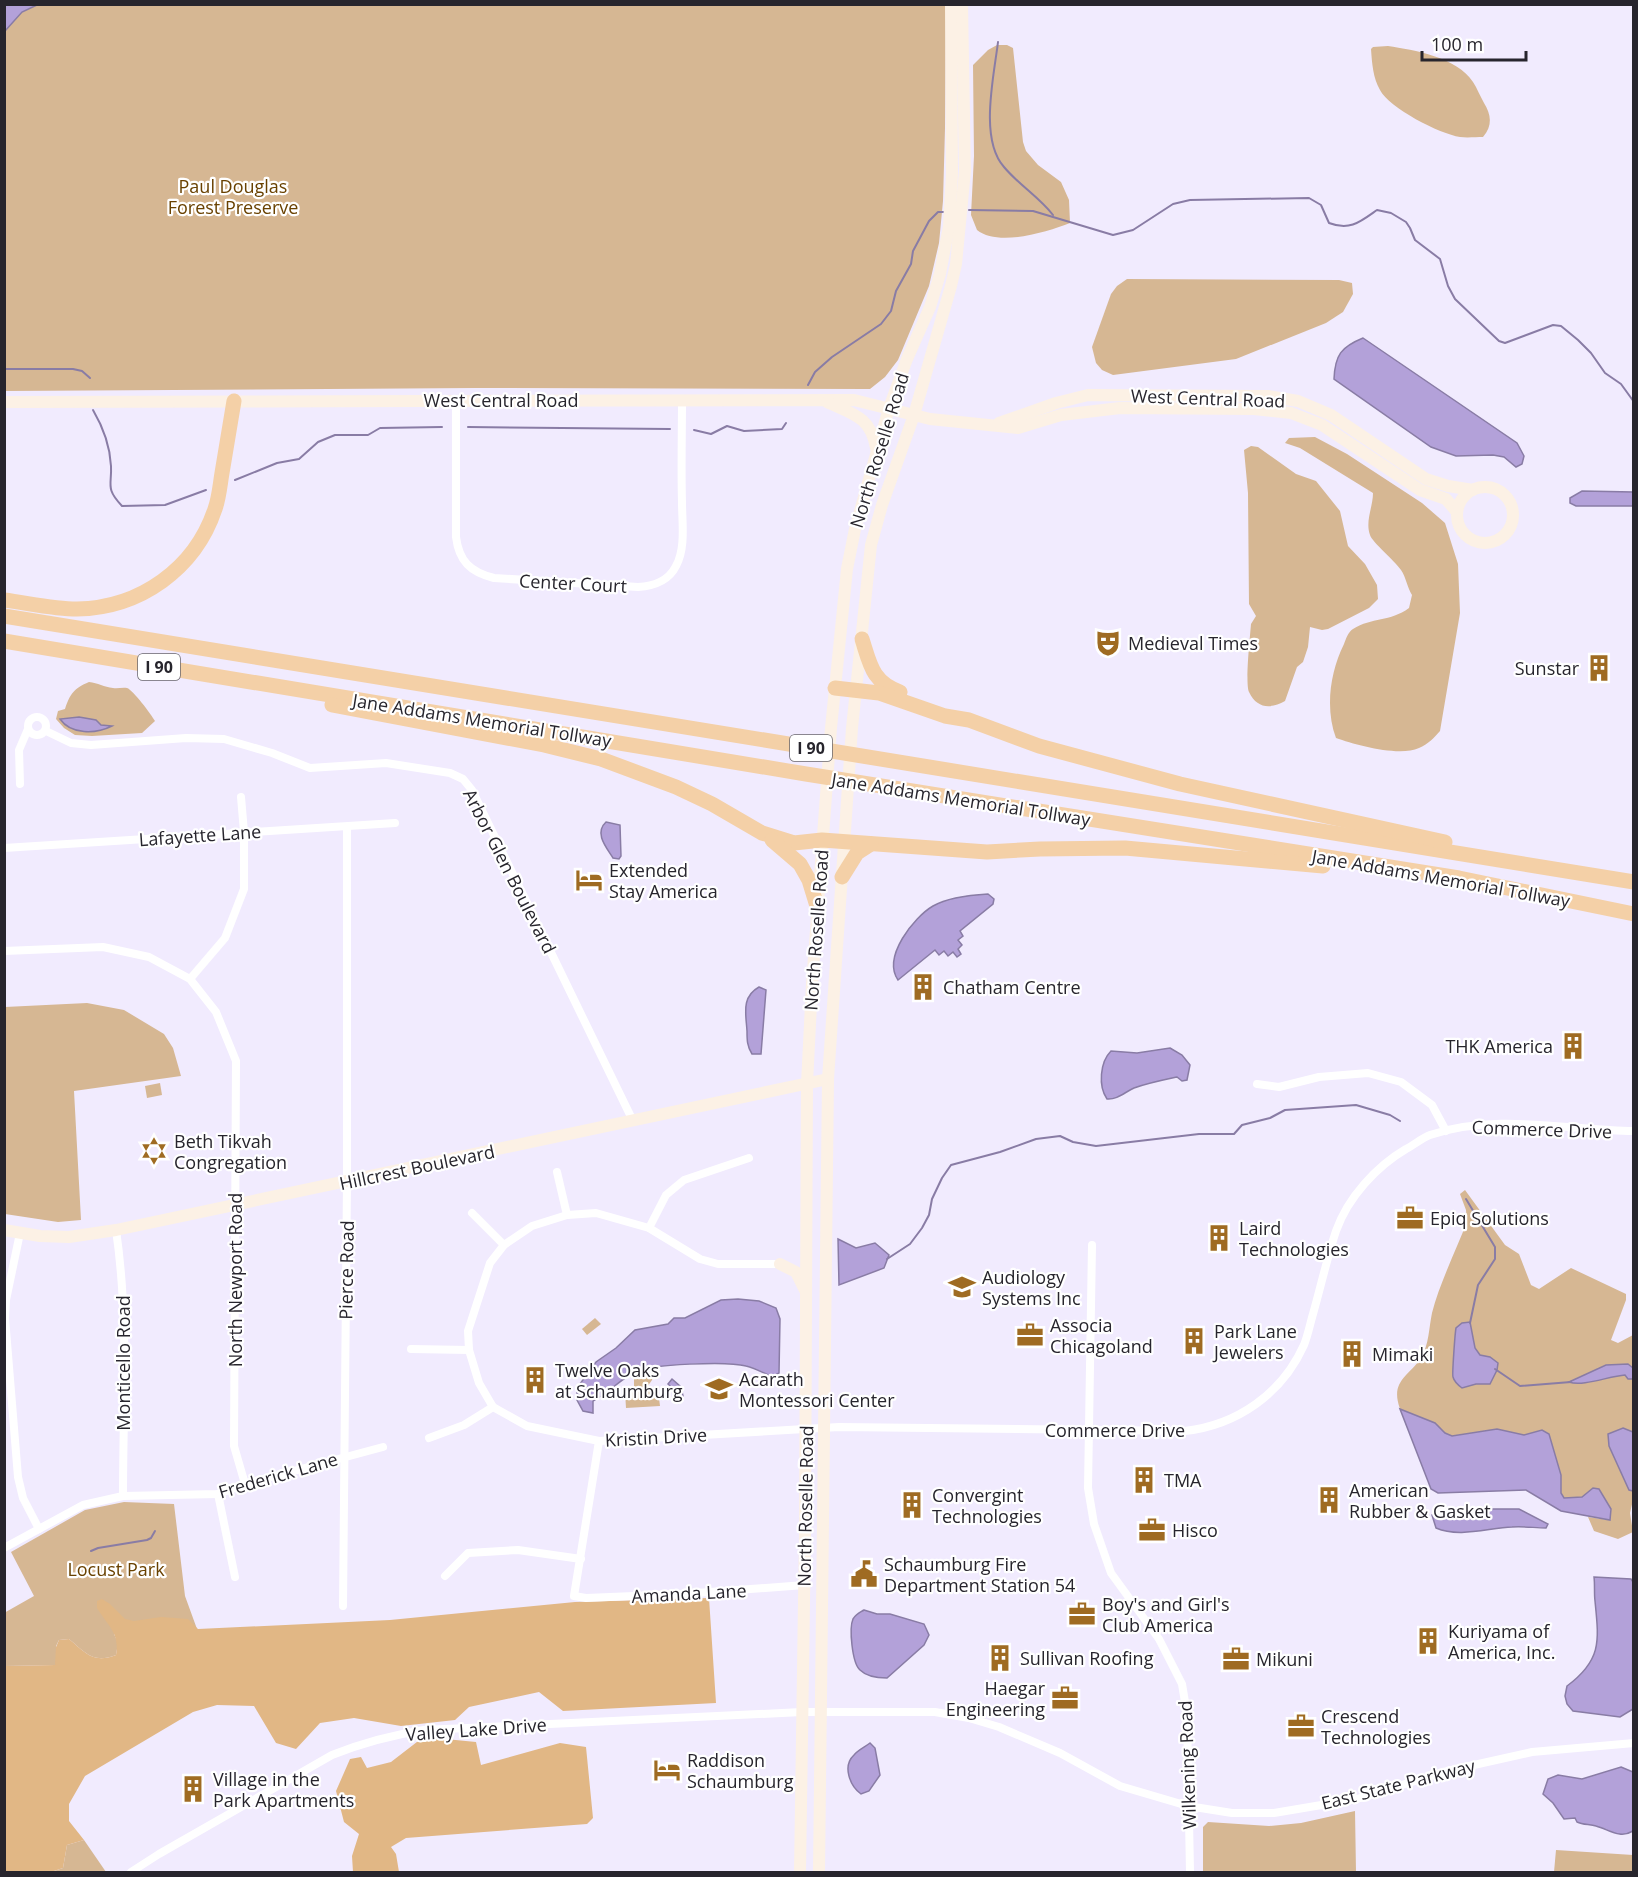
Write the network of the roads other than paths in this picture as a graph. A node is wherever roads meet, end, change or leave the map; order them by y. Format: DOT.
graph roads {
  1 [pos="951,4"];
  2 [pos="962,4"];
  3 [pos="1119,395"];
  4 [pos="456,400"];
  5 [pos="682,400"];
  6 [pos="234,401"];
  7 [pos="823,401"];
  8 [pos="4,402"];
  9 [pos="1214,402"];
  10 [pos="1305,404"];
  11 [pos="889,408"];
  12 [pos="1120,408"];
  13 [pos="914,415"];
  14 [pos="1300,416"];
  15 [pos="995,424"];
  16 [pos="876,452"];
  17 [pos="1473,490"];
  18 [pos="1457,512"];
  19 [pos="4,600"];
  20 [pos="4,616"];
  21 [pos="862,639"];
  22 [pos="4,641"];
  23 [pos="221,677"];
  24 [pos="835,688"];
  25 [pos="856,690"];
  26 [pos="969,720"];
  27 [pos="28,729"];
  28 [pos="45,731"];
  29 [pos="20,784"];
  30 [pos="242,798"];
  31 [pos="395,823"];
  32 [pos="347,827"];
  33 [pos="244,832"];
  34 [pos="762,833"];
  35 [pos="822,840"];
  36 [pos="845,842"];
  37 [pos="871,844"];
  38 [pos="4,848"];
  39 [pos="842,876"];
  40 [pos="1458,878"];
  41 [pos="1618,879"];
  42 [pos="1634,882"];
  43 [pos="817,906"];
  44 [pos="1634,914"];
  45 [pos="4,951"];
  46 [pos="190,979"];
  47 [pos="828,1079"];
  48 [pos="807,1084"];
  49 [pos="1257,1084"];
  50 [pos="633,1120"];
  51 [pos="1446,1131"];
  52 [pos="1634,1131"];
  53 [pos="750,1158"];
  54 [pos="557,1172"];
  55 [pos="347,1182"];
  56 [pos="236,1205"];
  57 [pos="472,1212"];
  58 [pos="567,1215"];
  59 [pos="649,1228"];
  60 [pos="4,1230"];
  61 [pos="116,1230"];
  62 [pos="20,1233"];
  63 [pos="504,1245"];
  64 [pos="1092,1245"];
  65 [pos="806,1251"];
  66 [pos="780,1264"];
  67 [pos="806,1291"];
  68 [pos="411,1349"];
  69 [pos="469,1350"];
  70 [pos="7,1390"];
  71 [pos="492,1407"];
  72 [pos="806,1428"];
  73 [pos="825,1428"];
  74 [pos="1090,1431"];
  75 [pos="429,1438"];
  76 [pos="599,1442"];
  77 [pos="383,1447"];
  78 [pos="344,1456"];
  79 [pos="245,1484"];
  80 [pos="218,1494"];
  81 [pos="123,1496"];
  82 [pos="39,1529"];
  83 [pos="4,1548"];
  84 [pos="581,1559"];
  85 [pos="445,1576"];
  86 [pos="235,1577"];
  87 [pos="804,1586"];
  88 [pos="343,1606"];
  89 [pos="802,1712"];
  90 [pos="821,1712"];
  91 [pos="1634,1743"];
  92 [pos="1188,1806"];
  93 [pos="131,1872"];
  94 [pos="800,1872"];
  95 [pos="819,1872"];
  96 [pos="1190,1872"];
  1 -- 11 [label="main road, North Roselle Road"];
  2 -- 13 [label="main road, North Roselle Road"];
  3 -- 9 [label="main road, West Central Road"];
  3 -- 12 [label="main road"];
  3 -- 15 [label="main road, West Central Road"];
  4 -- 5 [label="main road, West Central Road"];
  4 -- 5 [label="street, Center Court"];
  4 -- 6 [label="main road, West Central Road"];
  5 -- 7 [label="main road, West Central Road"];
  6 -- 8 [label="main road, West Central Road"];
  6 -- 19 [label="highway"];
  7 -- 11 [label="main road, West Central Road"];
  7 -- 16 [label="main road"];
  9 -- 10 [label="main road, West Central Road"];
  9 -- 12 [label="main road, West Central Road"];
  9 -- 14 [label="main road, West Central Road"];
  10 -- 14 [label="main road"];
  10 -- 17 [label="main road, West Central Road"];
  11 -- 13 [label="main road, West Central Road"];
  11 -- 16 [label="main road, North Roselle Road"];
  12 -- 15 [label="main road, West Central Road"];
  13 -- 15 [label="main road, West Central Road"];
  13 -- 21 [label="main road, North Roselle Road"];
  14 -- 18 [label="main road, West Central Road"];
  16 -- 24 [label="main road, North Roselle Road"];
  17 -- 18 [label="main road"];
  17 -- 18 [label="main road"];
  20 -- 41 [label="highway, Jane Addams Memorial Tollway / I 90"];
  21 -- 25 [label="main road, North Roselle Road"];
  21 -- 26 [label="highway"];
  22 -- 23 [label="highway, Jane Addams Memorial Tollway / I 90"];
  23 -- 34 [label="highway"];
  23 -- 40 [label="highway, Jane Addams Memorial Tollway / I 90"];
  24 -- 25 [label="highway"];
  24 -- 35 [label="main road, North Roselle Road"];
  25 -- 26 [label="highway"];
  25 -- 36 [label="main road, North Roselle Road"];
  26 -- 41 [label="highway"];
  27 -- 28 [label="street, Arbor Glen Boulevard"];
  27 -- 28 [label="street, Arbor Glen Boulevard"];
  27 -- 29 [label="street"];
  28 -- 50 [label="street, Arbor Glen Boulevard"];
  30 -- 33 [label="street"];
  31 -- 32 [label="street, Lafayette Lane"];
  32 -- 33 [label="street, Lafayette Lane"];
  32 -- 55 [label="street, Pierce Road"];
  33 -- 38 [label="street, Lafayette Lane"];
  33 -- 46 [label="street"];
  34 -- 35 [label="highway"];
  34 -- 43 [label="highway"];
  35 -- 36 [label="highway"];
  35 -- 43 [label="main road, North Roselle Road"];
  36 -- 37 [label="highway"];
  36 -- 39 [label="main road, North Roselle Road"];
  37 -- 39 [label="highway"];
  37 -- 40 [label="highway"];
  39 -- 47 [label="main road, North Roselle Road"];
  40 -- 44 [label="highway, Jane Addams Memorial Tollway / I 90"];
  41 -- 42 [label="highway, Jane Addams Memorial Tollway / I 90"];
  43 -- 48 [label="main road, North Roselle Road"];
  45 -- 46 [label="street"];
  46 -- 56 [label="street, North Newport Road"];
  47 -- 48 [label="main road, Hillcrest Boulevard"];
  47 -- 73 [label="main road, North Roselle Road"];
  48 -- 50 [label="main road, Hillcrest Boulevard"];
  48 -- 65 [label="main road, North Roselle Road"];
  49 -- 51 [label="street"];
  50 -- 55 [label="main road, Hillcrest Boulevard"];
  51 -- 52 [label="street, Commerce Drive"];
  51 -- 74 [label="street, Commerce Drive"];
  53 -- 59 [label="street"];
  54 -- 58 [label="street"];
  55 -- 56 [label="main road, Hillcrest Boulevard"];
  55 -- 78 [label="street, Pierce Road"];
  56 -- 61 [label="main road, Hillcrest Boulevard"];
  56 -- 79 [label="street, North Newport Road"];
  57 -- 63 [label="street"];
  58 -- 59 [label="street"];
  58 -- 63 [label="street"];
  59 -- 66 [label="street"];
  60 -- 62 [label="main road, Hillcrest Boulevard"];
  61 -- 62 [label="main road, Hillcrest Boulevard"];
  61 -- 81 [label="street, Monticello Road"];
  62 -- 70 [label="street"];
  63 -- 69 [label="street"];
  64 -- 74 [label="street, Wilkening Road"];
  65 -- 66 [label="main road"];
  65 -- 67 [label="main road, North Roselle Road"];
  66 -- 67 [label="main road"];
  67 -- 72 [label="main road, North Roselle Road"];
  68 -- 69 [label="street"];
  69 -- 71 [label="street"];
  70 -- 82 [label="street"];
  71 -- 75 [label="street"];
  71 -- 76 [label="street, Kristin Drive"];
  72 -- 73 [label="street, Kristin Drive"];
  72 -- 76 [label="street, Kristin Drive"];
  72 -- 87 [label="main road, North Roselle Road"];
  73 -- 74 [label="street, Commerce Drive"];
  73 -- 90 [label="main road, North Roselle Road"];
  74 -- 92 [label="street, Wilkening Road"];
  76 -- 84 [label="street"];
  77 -- 78 [label="street, Frederick Lane"];
  78 -- 79 [label="street, Frederick Lane"];
  78 -- 88 [label="street, Pierce Road"];
  79 -- 80 [label="street, Frederick Lane"];
  80 -- 81 [label="street, Frederick Lane"];
  80 -- 86 [label="street"];
  81 -- 82 [label="street, Frederick Lane"];
  82 -- 83 [label="street, Frederick Lane"];
  84 -- 85 [label="street"];
  84 -- 87 [label="street, Amanda Lane"];
  87 -- 89 [label="main road, North Roselle Road"];
  89 -- 90 [label="street, Valley Lake Drive"];
  89 -- 93 [label="street, Valley Lake Drive"];
  89 -- 94 [label="main road, North Roselle Road"];
  90 -- 92 [label="street, East State Parkway"];
  90 -- 95 [label="main road, North Roselle Road"];
  91 -- 92 [label="street, East State Parkway"];
  92 -- 96 [label="street, Wilkening Road"];
}
